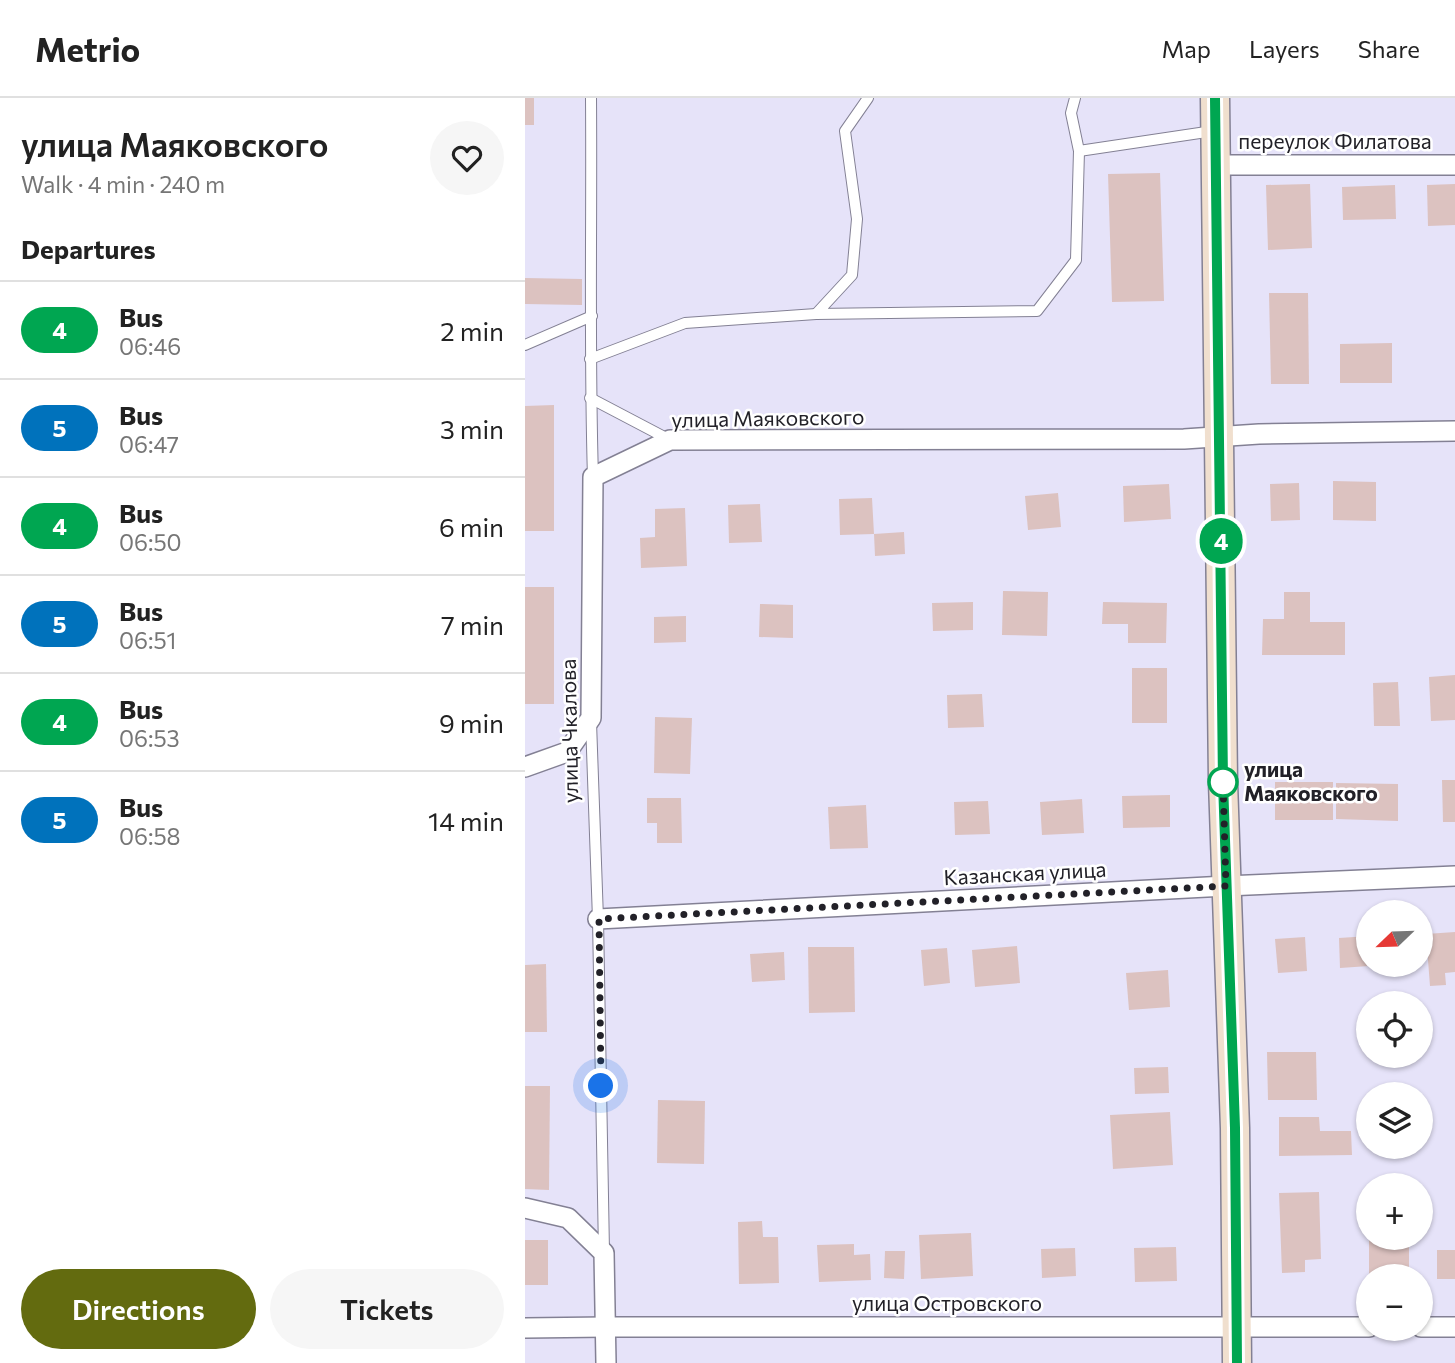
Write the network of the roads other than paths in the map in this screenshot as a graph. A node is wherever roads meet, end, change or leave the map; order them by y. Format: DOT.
graph roads {
  1 [pos="591,98"];
  2 [pos="868,98"];
  3 [pos="1075,98"];
  4 [pos="1215,98"];
  5 [pos="1215,131"];
  6 [pos="1079,151"];
  7 [pos="1216,165"];
  8 [pos="1455,165"];
  9 [pos="816,314"];
  10 [pos="592,316"];
  11 [pos="525,345"];
  12 [pos="590,359"];
  13 [pos="590,398"];
  14 [pos="1455,431"];
  15 [pos="1220,438"];
  16 [pos="670,440"];
  17 [pos="593,477"];
  18 [pos="591,718"];
  19 [pos="525,767"];
  20 [pos="1455,876"];
  21 [pos="1226,886"];
  22 [pos="599,919"];
  23 [pos="525,1208"];
  24 [pos="604,1253"];
  25 [pos="1237,1326"];
  26 [pos="606,1327"];
  27 [pos="1356,1327"];
  28 [pos="1433,1327"];
  29 [pos="1455,1327"];
  30 [pos="525,1328"];
  31 [pos="606,1363"];
  32 [pos="1237,1363"];
  1 -- 10 [label="lane, улица Чкалова"];
  2 -- 9 [label="lane"];
  3 -- 6 [label="lane"];
  4 -- 5 [label="street"];
  5 -- 6 [label="lane"];
  5 -- 7 [label="street"];
  6 -- 9 [label="lane"];
  7 -- 8 [label="street, переулок Филатова"];
  7 -- 15 [label="street"];
  9 -- 12 [label="lane"];
  10 -- 11 [label="lane"];
  10 -- 12 [label="lane, улица Чкалова"];
  12 -- 13 [label="lane, улица Чкалова"];
  13 -- 16 [label="lane"];
  13 -- 17 [label="lane, улица Чкалова"];
  14 -- 15 [label="street, улица Маяковского"];
  15 -- 16 [label="street, улица Маяковского"];
  15 -- 21 [label="street"];
  16 -- 17 [label="street, улица Маяковского"];
  17 -- 18 [label="street, улица Чкалова"];
  18 -- 19 [label="street"];
  18 -- 22 [label="lane, улица Чкалова"];
  20 -- 21 [label="street, Казанская улица"];
  21 -- 22 [label="street, Казанская улица"];
  21 -- 25 [label="street"];
  22 -- 24 [label="lane, улица Чкалова"];
  23 -- 24 [label="street"];
  24 -- 26 [label="street, улица Чкалова"];
  25 -- 26 [label="street, улица Островского"];
  25 -- 27 [label="street, улица Островского"];
  25 -- 32 [label="street"];
  26 -- 30 [label="street, улица Островского"];
  26 -- 31 [label="street, улица Чкалова"];
  28 -- 29 [label="street"];
}
